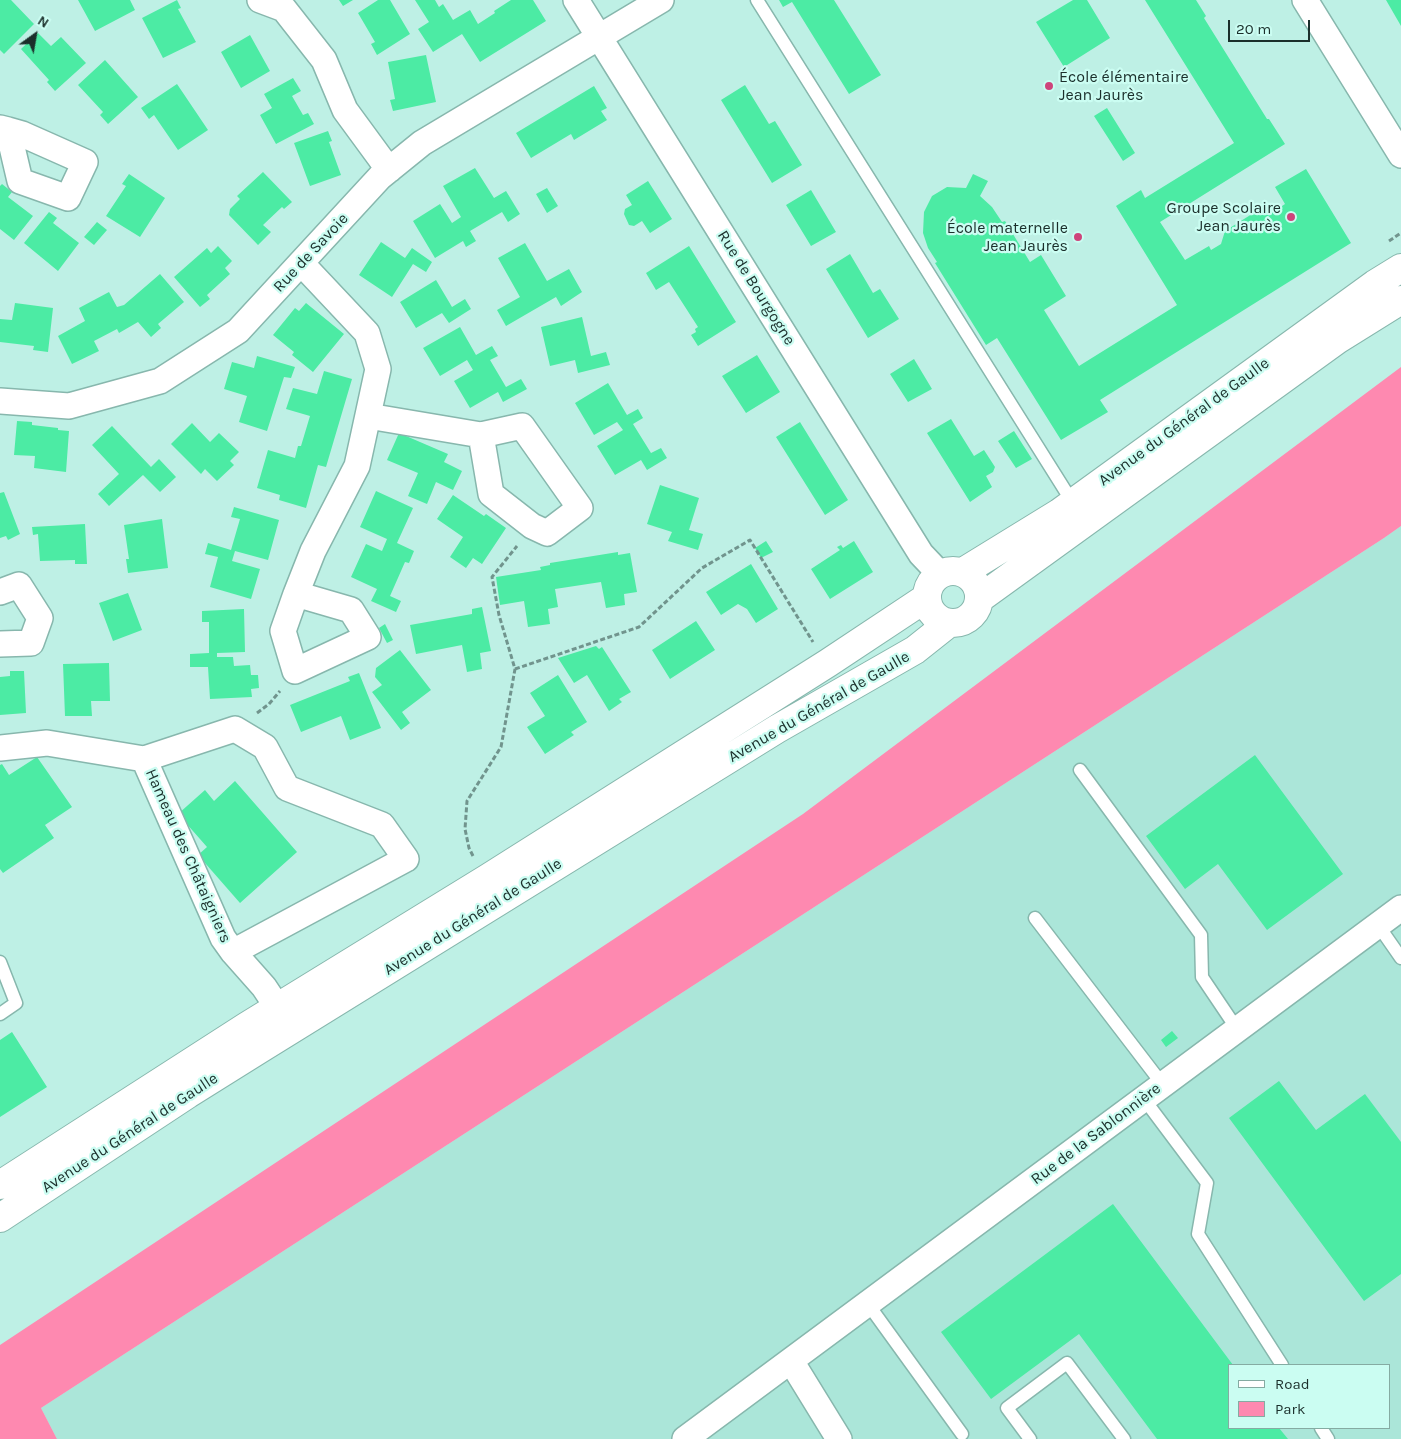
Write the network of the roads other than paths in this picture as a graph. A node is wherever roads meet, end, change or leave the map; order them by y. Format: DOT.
graph roads {
  1 [pos="260,0"];
  2 [pos="576,0"];
  3 [pos="661,0"];
  4 [pos="757,0"];
  5 [pos="1304,0"];
  6 [pos="600,38"];
  7 [pos="1401,155"];
  8 [pos="389,170"];
  9 [pos="302,264"];
  10 [pos="1401,268"];
  11 [pos="1401,300"];
  12 [pos="0,401"];
  13 [pos="368,416"];
  14 [pos="481,436"];
  15 [pos="1073,503"];
  16 [pos="951,573"];
  17 [pos="0,592"];
  18 [pos="296,594"];
  19 [pos="926,598"];
  20 [pos="979,599"];
  21 [pos="949,623"];
  22 [pos="0,644"];
  23 [pos="0,748"];
  24 [pos="144,759"];
  25 [pos="1080,770"];
  26 [pos="1401,908"];
  27 [pos="1035,918"];
  28 [pos="1378,925"];
  29 [pos="233,952"];
  30 [pos="1401,958"];
  31 [pos="0,962"];
  32 [pos="278,1008"];
  33 [pos="0,1014"];
  34 [pos="1237,1030"];
  35 [pos="1153,1092"];
  36 [pos="6,1174"];
  37 [pos="0,1218"];
  38 [pos="868,1304"];
  39 [pos="791,1361"];
  40 [pos="1281,1364"];
  41 [pos="962,1434"];
  42 [pos="685,1439"];
  43 [pos="839,1439"];
  44 [pos="1030,1439"];
  45 [pos="1124,1439"];
  1 -- 8 [label="street"];
  2 -- 6 [label="street, Rue de Bourgogne"];
  3 -- 6 [label="street, Rue de Savoie"];
  4 -- 15 [label="lane"];
  5 -- 7 [label="street"];
  6 -- 8 [label="street, Rue de Savoie"];
  6 -- 16 [label="street, Rue de Bourgogne"];
  8 -- 9 [label="street, Rue de Savoie"];
  9 -- 12 [label="street, Rue de Savoie"];
  9 -- 13 [label="street"];
  10 -- 15 [label="main road, Avenue du Général de Gaulle"];
  11 -- 20 [label="main road, Avenue du Général de Gaulle"];
  13 -- 14 [label="street"];
  13 -- 18 [label="street"];
  14 -- 14 [label="street"];
  15 -- 16 [label="main road, Avenue du Général de Gaulle"];
  16 -- 19 [label="main road"];
  16 -- 20 [label="main road"];
  17 -- 22 [label="street"];
  18 -- 18 [label="street"];
  19 -- 21 [label="main road"];
  19 -- 32 [label="main road, Avenue du Général de Gaulle"];
  20 -- 21 [label="main road"];
  21 -- 37 [label="main road, Avenue du Général de Gaulle"];
  23 -- 24 [label="street, Hameau des Châtaigniers"];
  24 -- 29 [label="street, Hameau des Châtaigniers"];
  24 -- 29 [label="street, Hameau des Châtaigniers"];
  25 -- 34 [label="lane"];
  26 -- 28 [label="street, Rue de la Sablonnière"];
  27 -- 35 [label="lane"];
  28 -- 30 [label="lane"];
  28 -- 34 [label="street, Rue de la Sablonnière"];
  29 -- 32 [label="street, Hameau des Châtaigniers"];
  31 -- 33 [label="lane"];
  32 -- 36 [label="main road, Avenue du Général de Gaulle"];
  34 -- 35 [label="street, Rue de la Sablonnière"];
  35 -- 38 [label="street, Rue de la Sablonnière"];
  35 -- 40 [label="lane"];
  38 -- 39 [label="street, Rue de la Sablonnière"];
  38 -- 41 [label="lane"];
  39 -- 42 [label="street, Rue de la Sablonnière"];
  39 -- 43 [label="street"];
  44 -- 45 [label="lane"];
}
